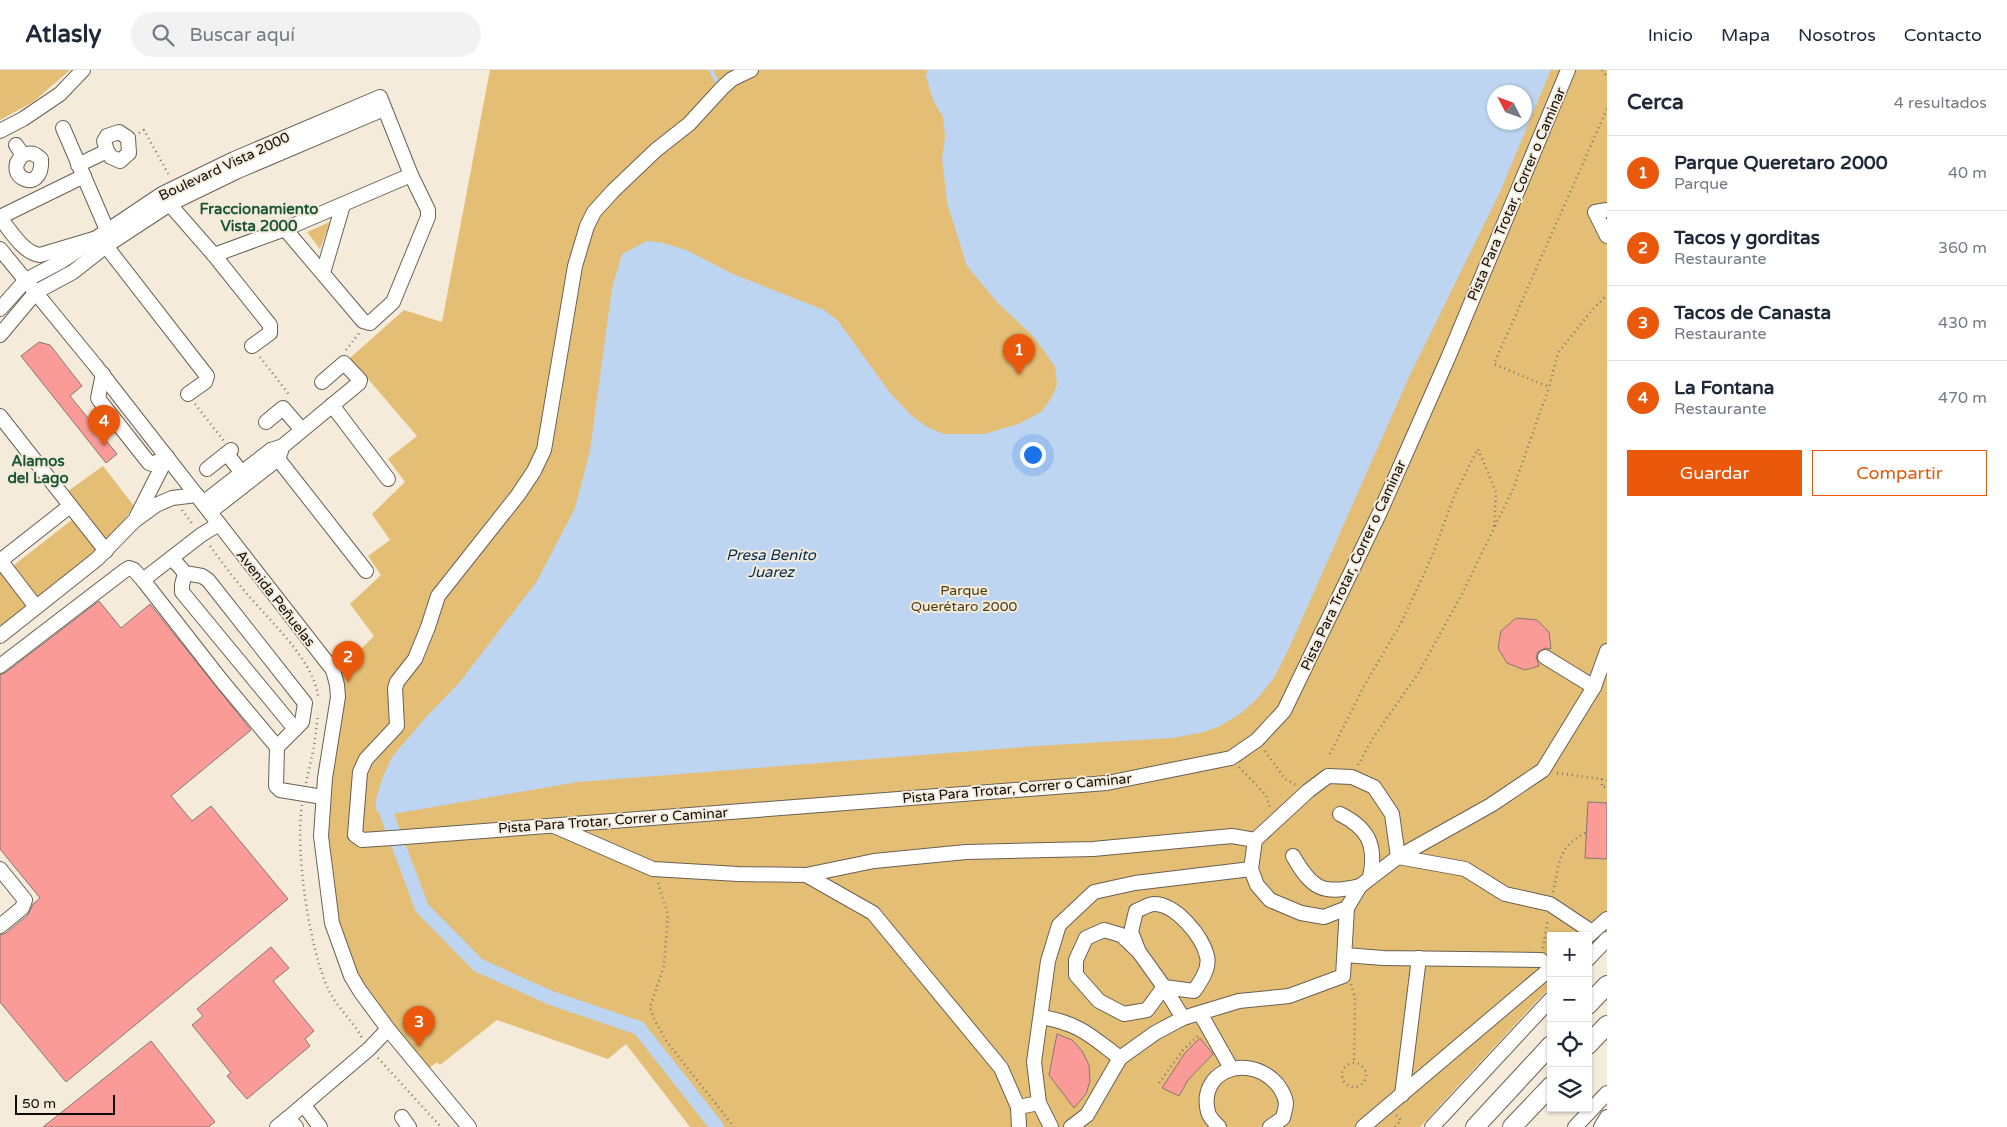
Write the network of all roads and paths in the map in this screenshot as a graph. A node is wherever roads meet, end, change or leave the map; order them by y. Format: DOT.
graph roads {
  1 [pos="83,70"];
  2 [pos="1568,70"];
  3 [pos="1602,70"];
  4 [pos="748,72"];
  5 [pos="1607,77"];
  6 [pos="1607,109"];
  7 [pos="63,128"];
  8 [pos="0,131"];
  9 [pos="128,138"];
  10 [pos="107,151"];
  11 [pos="236,165"];
  12 [pos="81,171"];
  13 [pos="411,175"];
  14 [pos="32,179"];
  15 [pos="176,187"];
  16 [pos="43,194"];
  17 [pos="166,199"];
  18 [pos="343,205"];
  19 [pos="1607,210"];
  20 [pos="0,218"];
  21 [pos="285,229"];
  22 [pos="1607,236"];
  23 [pos="105,239"];
  24 [pos="0,249"];
  25 [pos="214,255"];
  26 [pos="323,273"];
  27 [pos="26,280"];
  28 [pos="36,292"];
  29 [pos="1607,295"];
  30 [pos="0,309"];
  31 [pos="367,323"];
  32 [pos="0,335"];
  33 [pos="252,346"];
  34 [pos="344,363"];
  35 [pos="322,382"];
  36 [pos="1549,388"];
  37 [pos="188,394"];
  38 [pos="288,404"];
  39 [pos="332,405"];
  40 [pos="0,416"];
  41 [pos="266,422"];
  42 [pos="302,430"];
  43 [pos="229,452"];
  44 [pos="277,452"];
  45 [pos="167,457"];
  46 [pos="207,469"];
  47 [pos="242,473"];
  48 [pos="388,479"];
  49 [pos="203,504"];
  50 [pos="70,506"];
  51 [pos="134,521"];
  52 [pos="219,524"];
  53 [pos="1494,528"];
  54 [pos="106,551"];
  55 [pos="172,558"];
  56 [pos="0,560"];
  57 [pos="366,571"];
  58 [pos="185,573"];
  59 [pos="143,580"];
  60 [pos="36,608"];
  61 [pos="0,636"];
  62 [pos="1607,651"];
  63 [pos="1545,657"];
  64 [pos="0,666"];
  65 [pos="1594,687"];
  66 [pos="295,730"];
  67 [pos="1257,740"];
  68 [pos="277,747"];
  69 [pos="1330,754"];
  70 [pos="1231,758"];
  71 [pos="1543,770"];
  72 [pos="1352,777"];
  73 [pos="1602,779"];
  74 [pos="1607,780"];
  75 [pos="1607,787"];
  76 [pos="1308,791"];
  77 [pos="323,797"];
  78 [pos="1340,814"];
  79 [pos="1275,821"];
  80 [pos="550,825"];
  81 [pos="1255,840"];
  82 [pos="1293,856"];
  83 [pos="1398,857"];
  84 [pos="653,868"];
  85 [pos="0,869"];
  86 [pos="1251,869"];
  87 [pos="806,875"];
  88 [pos="1365,881"];
  89 [pos="1347,908"];
  90 [pos="1607,919"];
  91 [pos="0,926"];
  92 [pos="1587,932"];
  93 [pos="1592,932"];
  94 [pos="1607,939"];
  95 [pos="1140,952"];
  96 [pos="1345,955"];
  97 [pos="1592,955"];
  98 [pos="1419,958"];
  99 [pos="1546,964"];
  100 [pos="1343,976"];
  101 [pos="1607,985"];
  102 [pos="1164,987"];
  103 [pos="1592,1001"];
  104 [pos="1547,1003"];
  105 [pos="1200,1013"];
  106 [pos="1041,1017"];
  107 [pos="1183,1018"];
  108 [pos="1607,1025"];
  109 [pos="1208,1028"];
  110 [pos="388,1029"];
  111 [pos="1592,1041"];
  112 [pos="1547,1050"];
  113 [pos="1120,1058"];
  114 [pos="1354,1062"];
  115 [pos="1231,1068"];
  116 [pos="1160,1083"];
  117 [pos="1547,1090"];
  118 [pos="1607,1093"];
  119 [pos="1402,1095"];
  120 [pos="1039,1103"];
  121 [pos="304,1105"];
  122 [pos="1018,1107"];
  123 [pos="1607,1117"];
  124 [pos="1401,1120"];
  125 [pos="287,1124"];
  126 [pos="320,1127"];
  127 [pos="469,1127"];
  128 [pos="734,1127"];
  129 [pos="1019,1127"];
  130 [pos="1051,1127"];
  131 [pos="1071,1127"];
  132 [pos="1219,1127"];
  133 [pos="1270,1127"];
  134 [pos="1363,1127"];
  135 [pos="1395,1127"];
  136 [pos="1432,1127"];
  137 [pos="1475,1127"];
  138 [pos="1512,1127"];
  139 [pos="1575,1127"];
  140 [pos="1601,1127"];
  1 -- 8 [label="street"];
  2 -- 67 [label="street, Pista Para Trotar, Correr o Caminar"];
  3 -- 5 [label="path"];
  4 -- 80 [label="street, Pista Para Trotar, Correr o Caminar"];
  6 -- 36 [label="path"];
  7 -- 12 [label="street"];
  9 -- 10 [label="street"];
  9 -- 10 [label="street"];
  9 -- 15 [label="path"];
  10 -- 12 [label="street"];
  11 -- 13 [label="street, Boulevard Vista 2000"];
  11 -- 15 [label="street, Boulevard Vista 2000"];
  11 -- 17 [label="street, Boulevard Vista 2000"];
  12 -- 16 [label="street"];
  12 -- 23 [label="street"];
  13 -- 18 [label="street"];
  13 -- 31 [label="street"];
  14 -- 14 [label="street"];
  14 -- 16 [label="street"];
  15 -- 17 [label="street, Boulevard Vista 2000"];
  16 -- 20 [label="street"];
  17 -- 23 [label="street, Boulevard Vista 2000"];
  17 -- 25 [label="street"];
  18 -- 21 [label="street"];
  18 -- 26 [label="street"];
  19 -- 22 [label="street"];
  20 -- 23 [label="street"];
  21 -- 25 [label="street"];
  21 -- 26 [label="street"];
  23 -- 27 [label="street, Boulevard Vista 2000"];
  23 -- 28 [label="street, Boulevard Vista 2000"];
  23 -- 37 [label="street"];
  24 -- 27 [label="street, Avenida Peñuelas"];
  25 -- 33 [label="street"];
  26 -- 31 [label="street"];
  27 -- 28 [label="street, Avenida Peñuelas"];
  27 -- 30 [label="street"];
  28 -- 32 [label="street"];
  28 -- 45 [label="street, Avenida Peñuelas"];
  29 -- 36 [label="path"];
  31 -- 34 [label="path"];
  33 -- 38 [label="path"];
  34 -- 35 [label="street"];
  34 -- 39 [label="street"];
  36 -- 53 [label="path"];
  37 -- 43 [label="path"];
  38 -- 41 [label="street"];
  38 -- 42 [label="street"];
  39 -- 42 [label="street"];
  39 -- 48 [label="street"];
  40 -- 50 [label="street"];
  42 -- 44 [label="street"];
  43 -- 46 [label="street"];
  43 -- 47 [label="street"];
  44 -- 47 [label="street"];
  44 -- 49 [label="street"];
  44 -- 57 [label="street"];
  45 -- 49 [label="street, Avenida Peñuelas"];
  45 -- 51 [label="street"];
  47 -- 49 [label="street"];
  49 -- 51 [label="street"];
  49 -- 52 [label="street, Avenida Peñuelas"];
  50 -- 54 [label="street"];
  50 -- 56 [label="street"];
  51 -- 54 [label="street"];
  52 -- 55 [label="street"];
  52 -- 77 [label="street, Avenida Peñuelas"];
  53 -- 69 [label="path"];
  53 -- 72 [label="path"];
  54 -- 60 [label="street"];
  55 -- 58 [label="street"];
  55 -- 59 [label="street"];
  56 -- 60 [label="street"];
  58 -- 66 [label="street"];
  58 -- 66 [label="street"];
  59 -- 64 [label="street"];
  59 -- 68 [label="street"];
  60 -- 61 [label="street"];
  62 -- 65 [label="street"];
  63 -- 65 [label="street"];
  65 -- 71 [label="street"];
  66 -- 68 [label="street"];
  67 -- 70 [label="street, Pista Para Trotar, Correr o Caminar"];
  67 -- 76 [label="path"];
  68 -- 77 [label="street"];
  70 -- 79 [label="path"];
  70 -- 80 [label="street, Pista Para Trotar, Correr o Caminar"];
  71 -- 73 [label="path"];
  71 -- 83 [label="street"];
  72 -- 76 [label="street"];
  72 -- 83 [label="street"];
  73 -- 74 [label="path"];
  73 -- 75 [label="path"];
  76 -- 79 [label="street"];
  77 -- 110 [label="street, Avenida Peñuelas"];
  78 -- 88 [label="street"];
  79 -- 81 [label="street"];
  80 -- 84 [label="street"];
  81 -- 86 [label="street"];
  81 -- 87 [label="street"];
  82 -- 88 [label="street"];
  83 -- 88 [label="street"];
  83 -- 92 [label="street"];
  84 -- 87 [label="street"];
  84 -- 128 [label="path"];
  85 -- 91 [label="street"];
  86 -- 89 [label="street"];
  86 -- 106 [label="street"];
  87 -- 122 [label="street"];
  88 -- 89 [label="street"];
  89 -- 96 [label="street"];
  90 -- 93 [label="street"];
  94 -- 97 [label="street"];
  95 -- 102 [label="street"];
  95 -- 102 [label="street"];
  95 -- 102 [label="street"];
  96 -- 98 [label="street"];
  96 -- 100 [label="street"];
  98 -- 99 [label="street"];
  98 -- 119 [label="street"];
  99 -- 119 [label="street"];
  100 -- 105 [label="street"];
  100 -- 114 [label="path"];
  101 -- 103 [label="main road"];
  102 -- 107 [label="street"];
  104 -- 136 [label="street"];
  105 -- 107 [label="street"];
  105 -- 109 [label="street"];
  106 -- 113 [label="street"];
  106 -- 120 [label="street"];
  107 -- 113 [label="street"];
  108 -- 111 [label="main road"];
  109 -- 115 [label="street"];
  109 -- 116 [label="path"];
  110 -- 121 [label="street"];
  110 -- 127 [label="street, Avenida Peñuelas"];
  112 -- 137 [label="main road"];
  113 -- 131 [label="street"];
  114 -- 114 [label="path"];
  115 -- 132 [label="street"];
  115 -- 133 [label="street"];
  117 -- 138 [label="main road"];
  118 -- 139 [label="street"];
  119 -- 134 [label="street"];
  120 -- 122 [label="street"];
  120 -- 130 [label="street"];
  121 -- 125 [label="street"];
  121 -- 126 [label="street"];
  122 -- 129 [label="street"];
  123 -- 140 [label="street"];
  124 -- 135 [label="path"];
}
